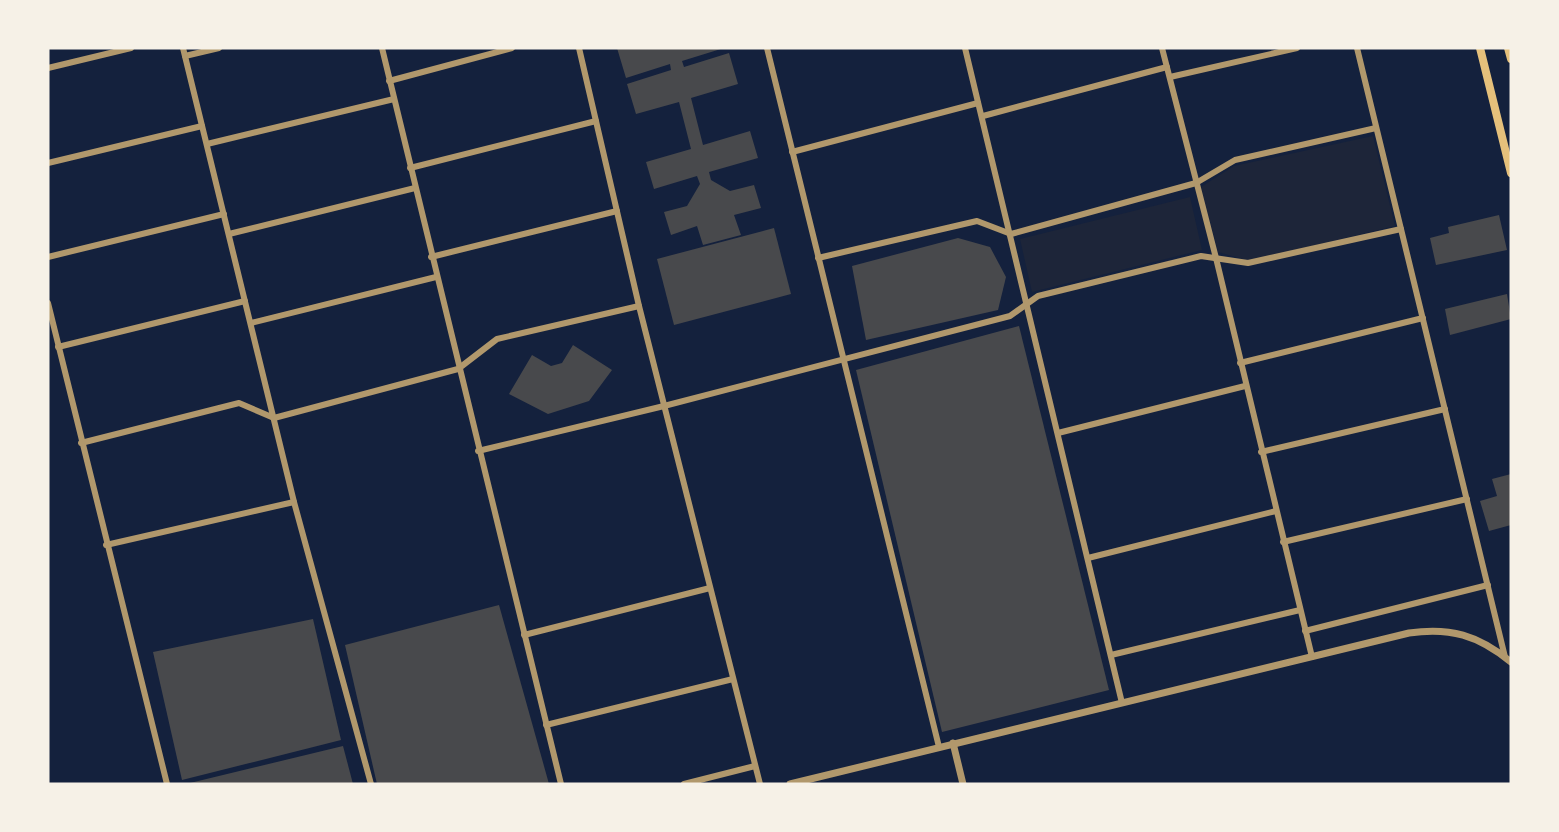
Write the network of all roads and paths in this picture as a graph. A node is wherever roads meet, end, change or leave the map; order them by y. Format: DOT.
graph roads {
  1 [pos="132,48"];
  2 [pos="183,48"];
  3 [pos="219,48"];
  4 [pos="382,48"];
  5 [pos="512,48"];
  6 [pos="579,48"];
  7 [pos="767,48"];
  8 [pos="965,48"];
  9 [pos="1162,48"];
  10 [pos="1297,48"];
  11 [pos="1357,48"];
  12 [pos="1480,48"];
  13 [pos="1508,48"];
  14 [pos="185,56"];
  15 [pos="1511,59"];
  16 [pos="1167,67"];
  17 [pos="48,68"];
  18 [pos="1170,77"];
  19 [pos="389,81"];
  20 [pos="394,99"];
  21 [pos="978,103"];
  22 [pos="983,116"];
  23 [pos="596,121"];
  24 [pos="202,126"];
  25 [pos="1376,128"];
  26 [pos="207,144"];
  27 [pos="792,152"];
  28 [pos="48,163"];
  29 [pos="410,168"];
  30 [pos="1511,173"];
  31 [pos="1196,183"];
  32 [pos="415,188"];
  33 [pos="617,211"];
  34 [pos="224,214"];
  35 [pos="1401,229"];
  36 [pos="229,234"];
  37 [pos="1011,234"];
  38 [pos="48,257"];
  39 [pos="431,257"];
  40 [pos="818,258"];
  41 [pos="1216,258"];
  42 [pos="436,277"];
  43 [pos="245,301"];
  44 [pos="48,303"];
  45 [pos="1026,303"];
  46 [pos="639,306"];
  47 [pos="1423,318"];
  48 [pos="251,323"];
  49 [pos="58,347"];
  50 [pos="843,360"];
  51 [pos="1240,363"];
  52 [pos="458,369"];
  53 [pos="1245,386"];
  54 [pos="664,406"];
  55 [pos="1445,409"];
  56 [pos="274,418"];
  57 [pos="1058,433"];
  58 [pos="81,443"];
  59 [pos="478,451"];
  60 [pos="1261,452"];
  61 [pos="1467,500"];
  62 [pos="294,502"];
  63 [pos="1276,511"];
  64 [pos="1283,542"];
  65 [pos="106,545"];
  66 [pos="1088,558"];
  67 [pos="1488,585"];
  68 [pos="710,588"];
  69 [pos="1300,610"];
  70 [pos="1305,631"];
  71 [pos="524,635"];
  72 [pos="1111,655"];
  73 [pos="1312,657"];
  74 [pos="1508,659"];
  75 [pos="733,679"];
  76 [pos="1122,703"];
  77 [pos="546,725"];
  78 [pos="953,743"];
  79 [pos="939,747"];
  80 [pos="755,766"];
  81 [pos="167,784"];
  82 [pos="370,784"];
  83 [pos="561,784"];
  84 [pos="684,784"];
  85 [pos="760,784"];
  86 [pos="790,784"];
  87 [pos="963,784"];
  1 -- 17 [label="street"];
  2 -- 14 [label="street"];
  3 -- 14 [label="street"];
  4 -- 19 [label="street"];
  5 -- 19 [label="street"];
  6 -- 23 [label="street"];
  7 -- 27 [label="street"];
  8 -- 21 [label="street"];
  9 -- 16 [label="street"];
  10 -- 18 [label="street"];
  11 -- 25 [label="street"];
  12 -- 30 [label="main road"];
  13 -- 15 [label="main road"];
  14 -- 24 [label="street"];
  16 -- 18 [label="street"];
  16 -- 22 [label="street"];
  18 -- 31 [label="street"];
  19 -- 20 [label="street"];
  20 -- 26 [label="street"];
  20 -- 29 [label="street"];
  21 -- 22 [label="street"];
  21 -- 27 [label="street"];
  22 -- 37 [label="street"];
  23 -- 29 [label="street"];
  23 -- 33 [label="street"];
  24 -- 26 [label="street"];
  24 -- 28 [label="street"];
  25 -- 31 [label="street"];
  25 -- 35 [label="street"];
  26 -- 34 [label="street"];
  27 -- 40 [label="street"];
  29 -- 32 [label="street"];
  31 -- 37 [label="street"];
  31 -- 41 [label="street"];
  32 -- 36 [label="street"];
  32 -- 39 [label="street"];
  33 -- 39 [label="street"];
  33 -- 46 [label="street"];
  34 -- 36 [label="street"];
  34 -- 38 [label="street"];
  35 -- 41 [label="street"];
  35 -- 47 [label="street"];
  36 -- 43 [label="street"];
  37 -- 40 [label="street"];
  37 -- 45 [label="street"];
  39 -- 42 [label="street"];
  40 -- 50 [label="street"];
  41 -- 45 [label="street"];
  41 -- 51 [label="street"];
  42 -- 48 [label="street"];
  42 -- 52 [label="street"];
  43 -- 48 [label="street"];
  43 -- 49 [label="street"];
  44 -- 49 [label="street"];
  45 -- 50 [label="street"];
  45 -- 57 [label="street"];
  46 -- 52 [label="street"];
  46 -- 54 [label="street"];
  47 -- 51 [label="street"];
  47 -- 55 [label="street"];
  48 -- 56 [label="street"];
  49 -- 58 [label="street"];
  50 -- 54 [label="street"];
  50 -- 79 [label="street"];
  51 -- 53 [label="street"];
  52 -- 56 [label="street"];
  52 -- 59 [label="street"];
  53 -- 57 [label="street"];
  53 -- 60 [label="street"];
  54 -- 59 [label="street"];
  54 -- 68 [label="street"];
  55 -- 60 [label="street"];
  55 -- 61 [label="street"];
  56 -- 58 [label="street"];
  56 -- 62 [label="street"];
  57 -- 66 [label="street"];
  58 -- 65 [label="street"];
  59 -- 71 [label="street"];
  60 -- 63 [label="street"];
  61 -- 64 [label="street"];
  61 -- 67 [label="street"];
  62 -- 65 [label="street"];
  62 -- 82 [label="street"];
  63 -- 64 [label="street"];
  63 -- 66 [label="street"];
  64 -- 69 [label="street"];
  65 -- 81 [label="street"];
  66 -- 72 [label="street"];
  67 -- 70 [label="street"];
  67 -- 74 [label="street"];
  68 -- 71 [label="street"];
  68 -- 75 [label="street"];
  69 -- 70 [label="street"];
  69 -- 72 [label="street"];
  70 -- 73 [label="street"];
  71 -- 77 [label="street"];
  72 -- 76 [label="street"];
  73 -- 74 [label="street"];
  73 -- 76 [label="street"];
  75 -- 77 [label="street"];
  75 -- 80 [label="street"];
  76 -- 78 [label="street"];
  77 -- 83 [label="street"];
  78 -- 79 [label="street"];
  78 -- 87 [label="street"];
  79 -- 86 [label="street"];
  80 -- 84 [label="street"];
  80 -- 85 [label="street"];
}
